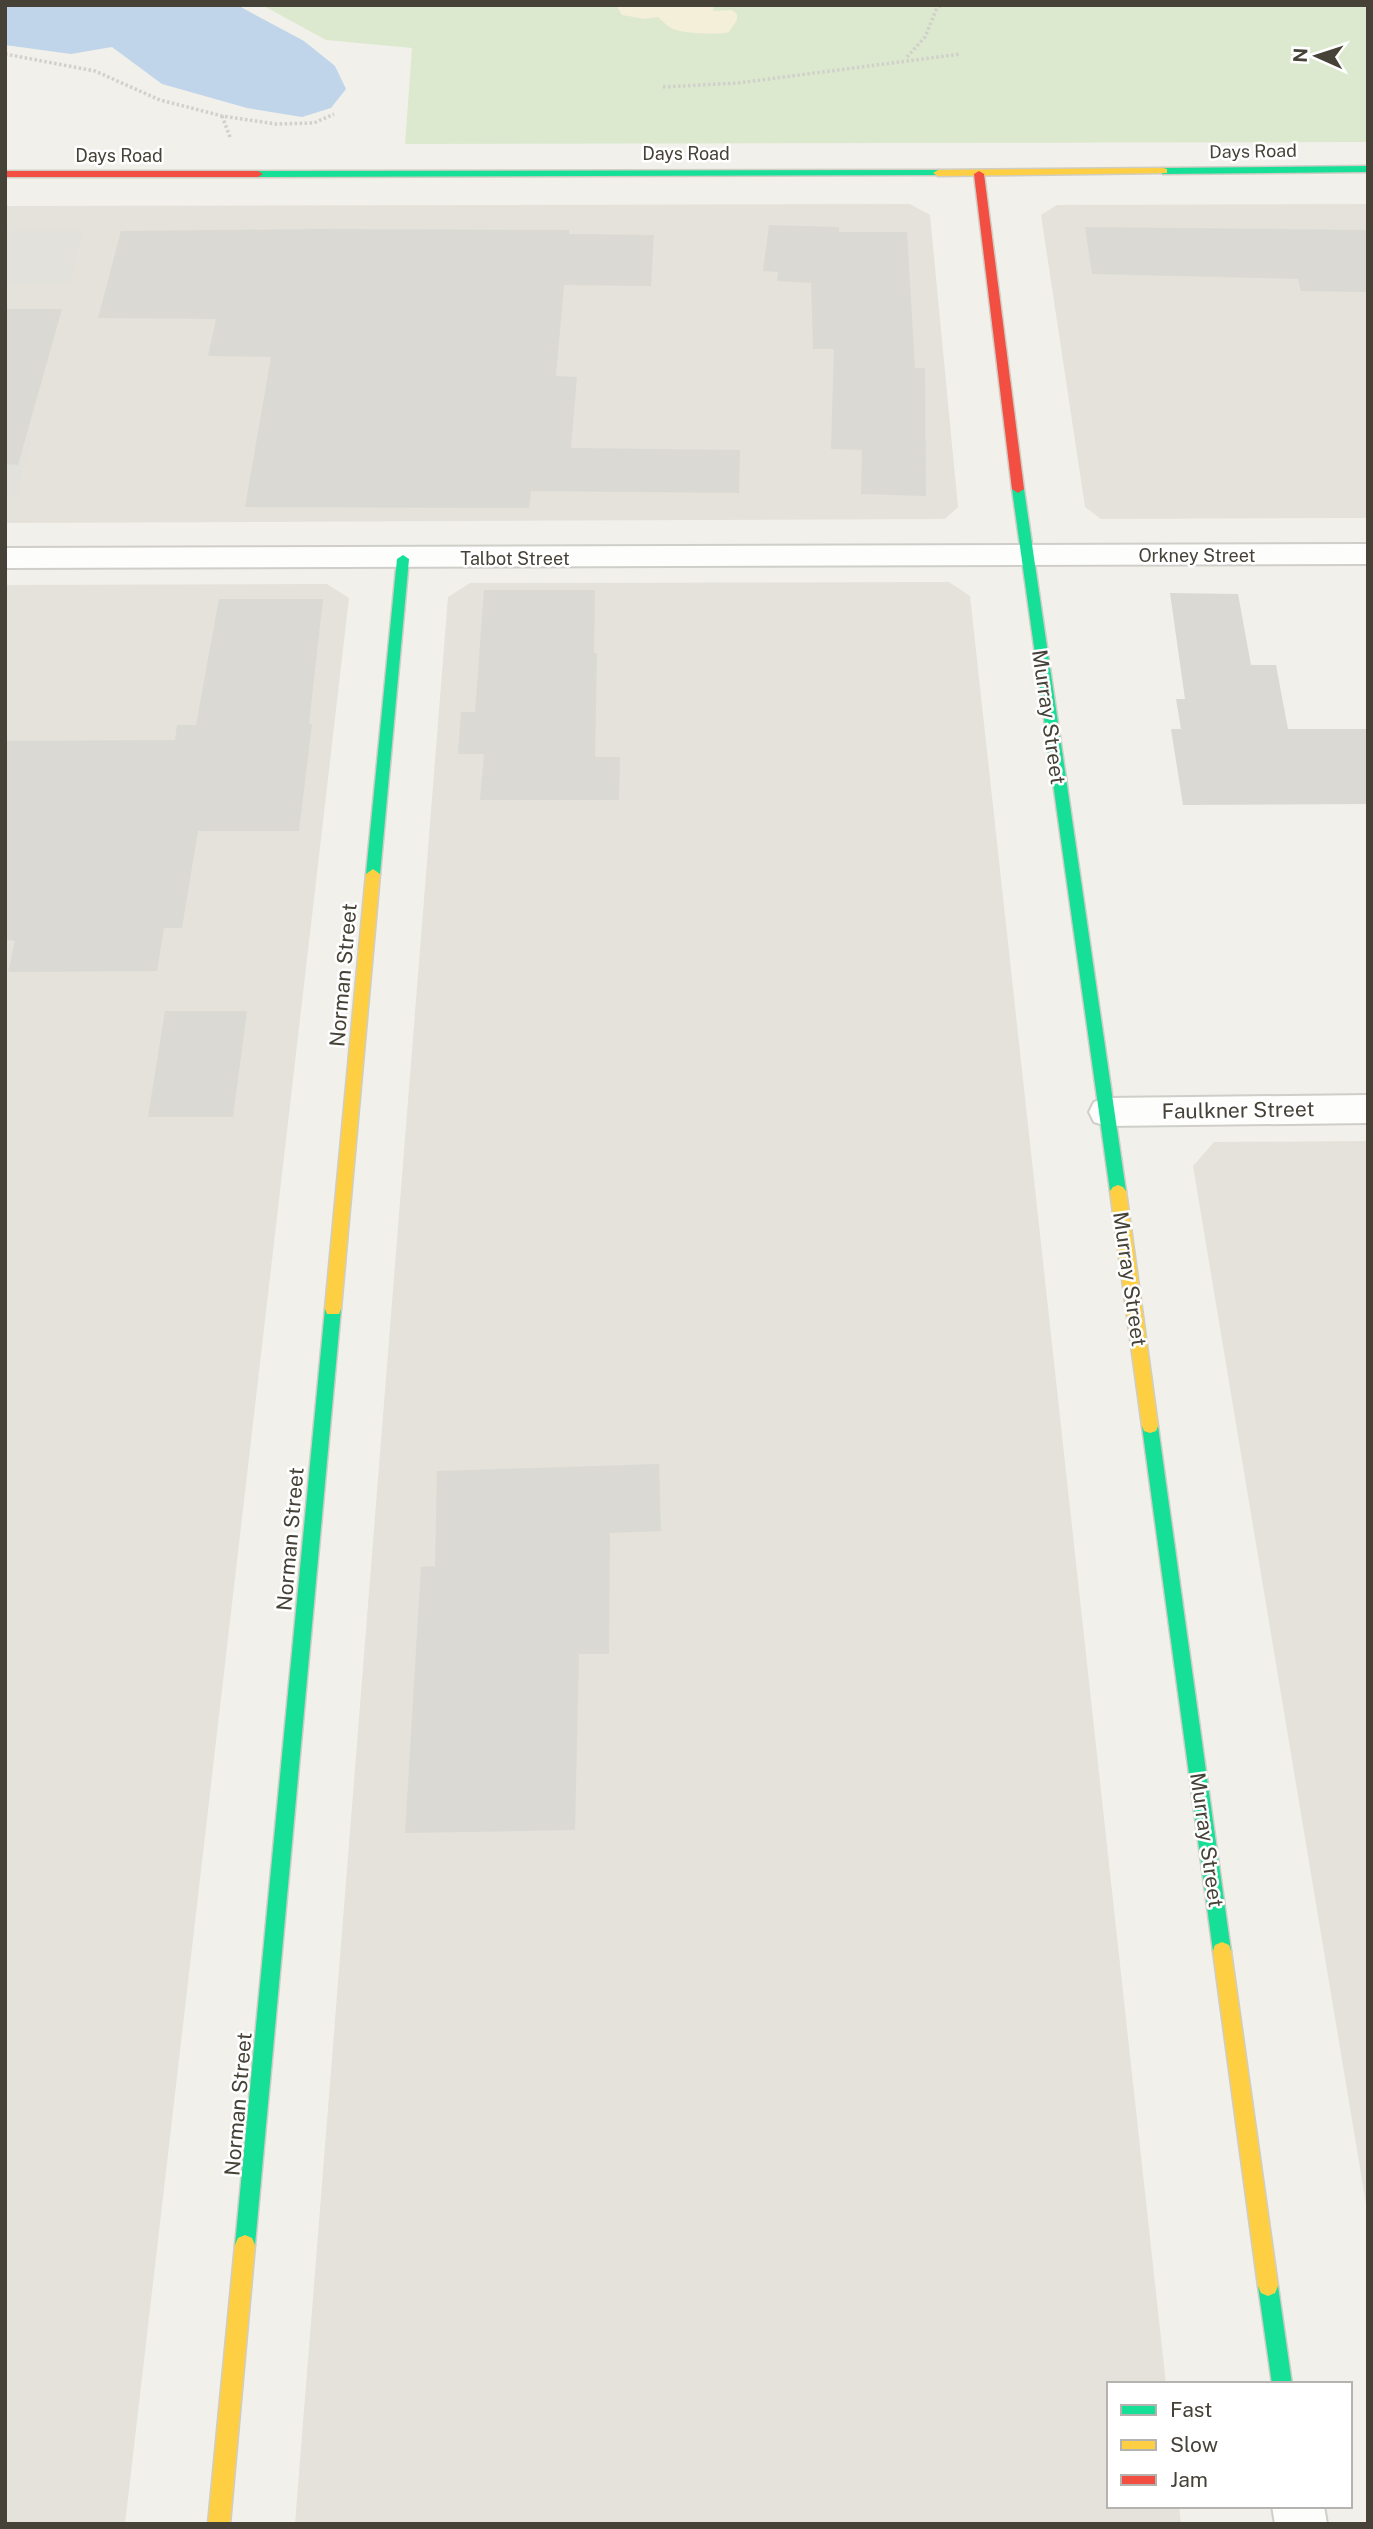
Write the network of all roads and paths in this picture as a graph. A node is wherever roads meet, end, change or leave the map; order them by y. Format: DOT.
graph roads {
  1 [pos="941,5"];
  2 [pos="5,54"];
  3 [pos="961,54"];
  4 [pos="906,58"];
  5 [pos="663,87"];
  6 [pos="334,114"];
  7 [pos="1368,169"];
  8 [pos="5,174"];
  9 [pos="979,174"];
  10 [pos="1368,554"];
  11 [pos="1025,556"];
  12 [pos="5,558"];
  13 [pos="403,559"];
  14 [pos="1368,1109"];
  15 [pos="1107,1112"];
  16 [pos="1282,2382"];
  17 [pos="219,2524"];
  1 -- 4 [label="path"];
  2 -- 6 [label="path"];
  3 -- 4 [label="path"];
  4 -- 5 [label="path"];
  7 -- 9 [label="street, Days Road"];
  8 -- 9 [label="street, Days Road"];
  9 -- 11 [label="street, Murray Street"];
  10 -- 11 [label="street, Orkney Street"];
  11 -- 13 [label="street, Talbot Street"];
  11 -- 15 [label="street, Murray Street"];
  12 -- 13 [label="street, Talbot Street"];
  13 -- 17 [label="street, Norman Street"];
  14 -- 15 [label="street, Faulkner Street"];
  15 -- 16 [label="street, Murray Street"];
}
